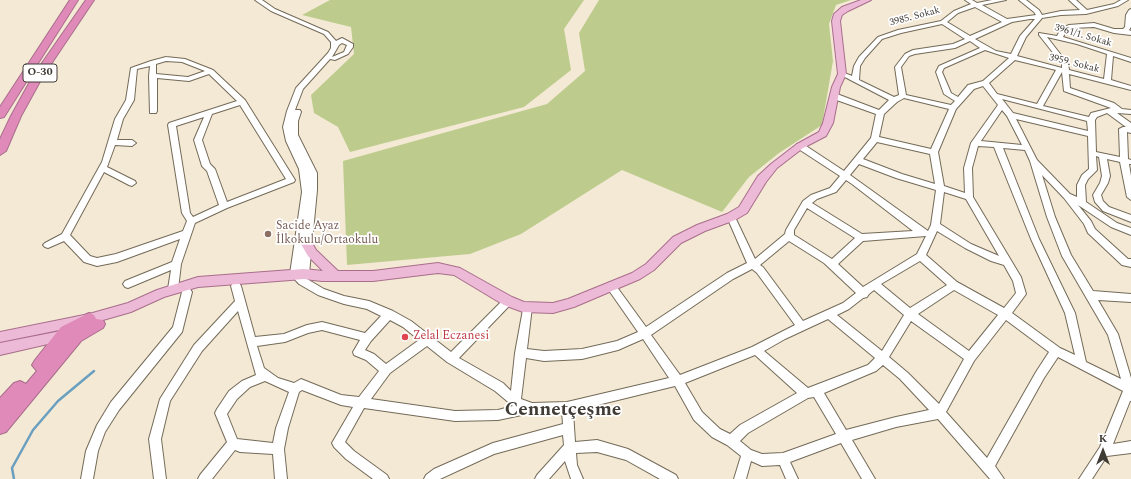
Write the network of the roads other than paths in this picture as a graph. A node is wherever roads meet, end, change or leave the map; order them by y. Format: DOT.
graph roads {
  1 [pos="74,0"];
  2 [pos="90,0"];
  3 [pos="258,0"];
  4 [pos="268,0"];
  5 [pos="867,0"];
  6 [pos="968,0"];
  7 [pos="1003,0"];
  8 [pos="1022,0"];
  9 [pos="1072,0"];
  10 [pos="1125,0"];
  11 [pos="974,5"];
  12 [pos="1086,12"];
  13 [pos="1130,14"];
  14 [pos="1040,17"];
  15 [pos="943,22"];
  16 [pos="1007,22"];
  17 [pos="1030,29"];
  18 [pos="1128,32"];
  19 [pos="1041,34"];
  20 [pos="970,39"];
  21 [pos="1059,39"];
  22 [pos="340,41"];
  23 [pos="334,48"];
  24 [pos="985,48"];
  25 [pos="1110,54"];
  26 [pos="1013,58"];
  27 [pos="1131,60"];
  28 [pos="153,62"];
  29 [pos="211,71"];
  30 [pos="1063,71"];
  31 [pos="842,74"];
  32 [pos="152,76"];
  33 [pos="855,81"];
  34 [pos="1107,82"];
  35 [pos="984,83"];
  36 [pos="1131,88"];
  37 [pos="834,96"];
  38 [pos="903,96"];
  39 [pos="894,100"];
  40 [pos="1000,100"];
  41 [pos="242,102"];
  42 [pos="956,105"];
  43 [pos="1039,107"];
  44 [pos="1108,110"];
  45 [pos="1119,110"];
  46 [pos="153,111"];
  47 [pos="1131,112"];
  48 [pos="209,113"];
  49 [pos="880,113"];
  50 [pos="0,115"];
  51 [pos="1010,115"];
  52 [pos="1091,120"];
  53 [pos="1131,127"];
  54 [pos="1131,131"];
  55 [pos="1091,134"];
  56 [pos="875,139"];
  57 [pos="112,142"];
  58 [pos="132,143"];
  59 [pos="975,143"];
  60 [pos="997,144"];
  61 [pos="800,146"];
  62 [pos="1027,148"];
  63 [pos="0,151"];
  64 [pos="934,152"];
  65 [pos="1093,153"];
  66 [pos="1103,156"];
  67 [pos="857,160"];
  68 [pos="1034,161"];
  69 [pos="1128,162"];
  70 [pos="103,168"];
  71 [pos="844,177"];
  72 [pos="132,183"];
  73 [pos="940,189"];
  74 [pos="1067,196"];
  75 [pos="1131,196"];
  76 [pos="969,197"];
  77 [pos="806,203"];
  78 [pos="1082,203"];
  79 [pos="224,206"];
  80 [pos="731,217"];
  81 [pos="1131,219"];
  82 [pos="191,221"];
  83 [pos="930,230"];
  84 [pos="1131,232"];
  85 [pos="186,233"];
  86 [pos="65,236"];
  87 [pos="789,236"];
  88 [pos="862,238"];
  89 [pos="307,244"];
  90 [pos="48,245"];
  91 [pos="921,256"];
  92 [pos="1007,262"];
  93 [pos="1131,263"];
  94 [pos="176,264"];
  95 [pos="832,264"];
  96 [pos="753,265"];
  97 [pos="300,276"];
  98 [pos="335,276"];
  99 [pos="128,284"];
  100 [pos="874,284"];
  101 [pos="954,284"];
  102 [pos="236,286"];
  103 [pos="611,286"];
  104 [pos="173,289"];
  105 [pos="187,292"];
  106 [pos="864,294"];
  107 [pos="1091,295"];
  108 [pos="1131,298"];
  109 [pos="508,301"];
  110 [pos="240,302"];
  111 [pos="527,307"];
  112 [pos="389,314"];
  113 [pos="829,314"];
  114 [pos="910,314"];
  115 [pos="1005,314"];
  116 [pos="93,321"];
  117 [pos="801,326"];
  118 [pos="644,334"];
  119 [pos="62,335"];
  120 [pos="0,337"];
  121 [pos="367,338"];
  122 [pos="427,340"];
  123 [pos="252,342"];
  124 [pos="0,349"];
  125 [pos="756,350"];
  126 [pos="1056,351"];
  127 [pos="520,353"];
  128 [pos="883,358"];
  129 [pos="970,358"];
  130 [pos="452,359"];
  131 [pos="1082,365"];
  132 [pos="386,370"];
  133 [pos="264,376"];
  134 [pos="676,381"];
  135 [pos="295,389"];
  136 [pos="812,393"];
  137 [pos="1130,393"];
  138 [pos="515,402"];
  139 [pos="361,403"];
  140 [pos="0,407"];
  141 [pos="567,407"];
  142 [pos="532,408"];
  143 [pos="940,413"];
  144 [pos="0,426"];
  145 [pos="568,428"];
  146 [pos="845,436"];
  147 [pos="731,441"];
  148 [pos="233,442"];
  149 [pos="1131,447"];
  150 [pos="569,448"];
  151 [pos="278,449"];
  152 [pos="1104,451"];
  153 [pos="747,454"];
  154 [pos="783,459"];
  155 [pos="988,467"];
  156 [pos="87,479"];
  157 [pos="160,479"];
  158 [pos="204,479"];
  159 [pos="281,479"];
  160 [pos="383,479"];
  161 [pos="430,479"];
  162 [pos="541,479"];
  163 [pos="577,479"];
  164 [pos="672,479"];
  165 [pos="740,479"];
  166 [pos="792,479"];
  167 [pos="869,479"];
  168 [pos="998,479"];
  169 [pos="1085,479"];
  1 -- 50 [label="highway, O-30"];
  2 -- 63 [label="highway, O-30"];
  3 -- 23 [label="street"];
  4 -- 22 [label="street"];
  5 -- 31 [label="main road"];
  6 -- 11 [label="street"];
  7 -- 11 [label="street, 3985. Sokak"];
  8 -- 14 [label="street"];
  9 -- 12 [label="street"];
  10 -- 12 [label="street"];
  11 -- 15 [label="street, 3985. Sokak"];
  11 -- 16 [label="street"];
  12 -- 14 [label="street"];
  13 -- 18 [label="street"];
  14 -- 16 [label="street"];
  14 -- 17 [label="street"];
  15 -- 20 [label="street, 3959. Sokak"];
  15 -- 33 [label="street, 3985. Sokak"];
  16 -- 20 [label="street"];
  17 -- 19 [label="street, 3961/1. Sokak"];
  17 -- 26 [label="street"];
  18 -- 21 [label="street"];
  19 -- 21 [label="street, 3961/1. Sokak"];
  19 -- 30 [label="street"];
  20 -- 24 [label="street, 3959. Sokak"];
  20 -- 38 [label="street"];
  21 -- 25 [label="street, 3961/1. Sokak"];
  22 -- 23 [label="street"];
  22 -- 89 [label="street"];
  23 -- 97 [label="street"];
  24 -- 26 [label="street, 3959. Sokak"];
  24 -- 42 [label="street"];
  25 -- 27 [label="street, 3961/1. Sokak"];
  25 -- 34 [label="street"];
  26 -- 30 [label="street, 3959. Sokak"];
  26 -- 35 [label="street"];
  28 -- 29 [label="street"];
  28 -- 32 [label="street"];
  28 -- 57 [label="street"];
  29 -- 32 [label="street"];
  29 -- 41 [label="street"];
  30 -- 34 [label="street, 3959. Sokak"];
  30 -- 43 [label="street"];
  30 -- 45 [label="street"];
  31 -- 33 [label="street"];
  31 -- 37 [label="main road"];
  32 -- 46 [label="street"];
  33 -- 39 [label="street"];
  34 -- 36 [label="street, 3959. Sokak"];
  35 -- 40 [label="street"];
  35 -- 42 [label="street"];
  37 -- 49 [label="street"];
  37 -- 61 [label="main road"];
  38 -- 39 [label="street"];
  38 -- 42 [label="street"];
  39 -- 49 [label="street"];
  40 -- 43 [label="street"];
  40 -- 51 [label="street"];
  40 -- 59 [label="street"];
  41 -- 48 [label="street"];
  41 -- 79 [label="street"];
  42 -- 64 [label="street"];
  43 -- 52 [label="street"];
  44 -- 45 [label="street"];
  44 -- 52 [label="street"];
  44 -- 53 [label="street"];
  45 -- 47 [label="street"];
  48 -- 79 [label="street"];
  48 -- 82 [label="street"];
  49 -- 56 [label="street"];
  51 -- 55 [label="street"];
  51 -- 62 [label="street"];
  52 -- 55 [label="street"];
  54 -- 69 [label="street"];
  55 -- 65 [label="street"];
  56 -- 64 [label="street"];
  56 -- 67 [label="street"];
  57 -- 58 [label="street"];
  57 -- 70 [label="street"];
  59 -- 60 [label="street"];
  59 -- 76 [label="street"];
  60 -- 62 [label="street"];
  60 -- 131 [label="street"];
  61 -- 71 [label="street"];
  61 -- 80 [label="main road"];
  62 -- 68 [label="street"];
  64 -- 73 [label="street"];
  65 -- 66 [label="street"];
  65 -- 78 [label="street"];
  66 -- 69 [label="street"];
  66 -- 81 [label="street"];
  67 -- 71 [label="street"];
  67 -- 73 [label="street"];
  68 -- 74 [label="street"];
  68 -- 107 [label="street"];
  69 -- 75 [label="street"];
  70 -- 72 [label="street"];
  70 -- 86 [label="street"];
  71 -- 77 [label="street"];
  71 -- 83 [label="street"];
  73 -- 76 [label="street"];
  73 -- 83 [label="street"];
  74 -- 78 [label="street"];
  74 -- 93 [label="street"];
  76 -- 92 [label="street"];
  77 -- 87 [label="street"];
  77 -- 88 [label="street"];
  78 -- 84 [label="street"];
  79 -- 82 [label="street"];
  80 -- 96 [label="street"];
  80 -- 103 [label="main road"];
  82 -- 85 [label="street"];
  83 -- 88 [label="street"];
  83 -- 91 [label="street"];
  83 -- 92 [label="street"];
  85 -- 86 [label="street"];
  85 -- 94 [label="street"];
  86 -- 90 [label="street"];
  87 -- 95 [label="street"];
  87 -- 96 [label="street"];
  88 -- 95 [label="street"];
  89 -- 97 [label="street"];
  89 -- 98 [label="main road"];
  91 -- 100 [label="street"];
  91 -- 101 [label="street"];
  92 -- 115 [label="street"];
  94 -- 99 [label="street"];
  94 -- 104 [label="street"];
  95 -- 106 [label="street"];
  96 -- 117 [label="street"];
  96 -- 118 [label="street"];
  97 -- 98 [label="main road"];
  97 -- 102 [label="main road"];
  97 -- 104 [label="main road"];
  97 -- 112 [label="street"];
  98 -- 109 [label="main road"];
  100 -- 106 [label="street"];
  100 -- 114 [label="street"];
  101 -- 114 [label="street"];
  101 -- 115 [label="street"];
  102 -- 105 [label="main road"];
  102 -- 110 [label="street"];
  103 -- 111 [label="main road"];
  103 -- 118 [label="street"];
  104 -- 116 [label="main road"];
  105 -- 116 [label="main road"];
  105 -- 156 [label="street"];
  106 -- 113 [label="street"];
  107 -- 108 [label="street"];
  107 -- 137 [label="street"];
  109 -- 111 [label="main road"];
  109 -- 130 [label="street"];
  110 -- 123 [label="street"];
  110 -- 157 [label="street"];
  111 -- 127 [label="street"];
  112 -- 121 [label="street"];
  112 -- 122 [label="street"];
  113 -- 117 [label="street"];
  113 -- 128 [label="street"];
  114 -- 128 [label="street"];
  114 -- 129 [label="street"];
  115 -- 126 [label="street"];
  115 -- 129 [label="street"];
  116 -- 119 [label="main road"];
  116 -- 119 [label="highway"];
  117 -- 125 [label="street"];
  118 -- 127 [label="street"];
  118 -- 134 [label="street"];
  119 -- 120 [label="main road"];
  119 -- 124 [label="main road"];
  119 -- 140 [label="highway"];
  119 -- 144 [label="highway"];
  121 -- 123 [label="street"];
  121 -- 132 [label="street"];
  122 -- 130 [label="street"];
  122 -- 132 [label="street"];
  123 -- 133 [label="street"];
  125 -- 134 [label="street"];
  125 -- 136 [label="street"];
  126 -- 131 [label="street"];
  126 -- 155 [label="street"];
  127 -- 138 [label="street"];
  128 -- 136 [label="street"];
  128 -- 143 [label="street"];
  129 -- 143 [label="street"];
  130 -- 138 [label="street"];
  131 -- 137 [label="street"];
  132 -- 139 [label="street"];
  133 -- 135 [label="street"];
  133 -- 148 [label="street"];
  134 -- 141 [label="street"];
  134 -- 147 [label="street"];
  135 -- 139 [label="street"];
  135 -- 151 [label="street"];
  136 -- 146 [label="street"];
  136 -- 147 [label="street"];
  137 -- 152 [label="street"];
  138 -- 142 [label="street"];
  139 -- 142 [label="street"];
  139 -- 160 [label="street"];
  141 -- 142 [label="street"];
  141 -- 145 [label="street"];
  143 -- 146 [label="street"];
  143 -- 155 [label="street"];
  145 -- 150 [label="street"];
  145 -- 161 [label="street"];
  146 -- 154 [label="street"];
  146 -- 167 [label="street"];
  147 -- 153 [label="street"];
  148 -- 151 [label="street"];
  148 -- 158 [label="street"];
  149 -- 152 [label="street"];
  150 -- 162 [label="street"];
  150 -- 163 [label="street"];
  150 -- 164 [label="street"];
  151 -- 159 [label="street"];
  152 -- 169 [label="street"];
  153 -- 154 [label="street"];
  153 -- 165 [label="street"];
  154 -- 166 [label="street"];
  155 -- 168 [label="street"];
}
